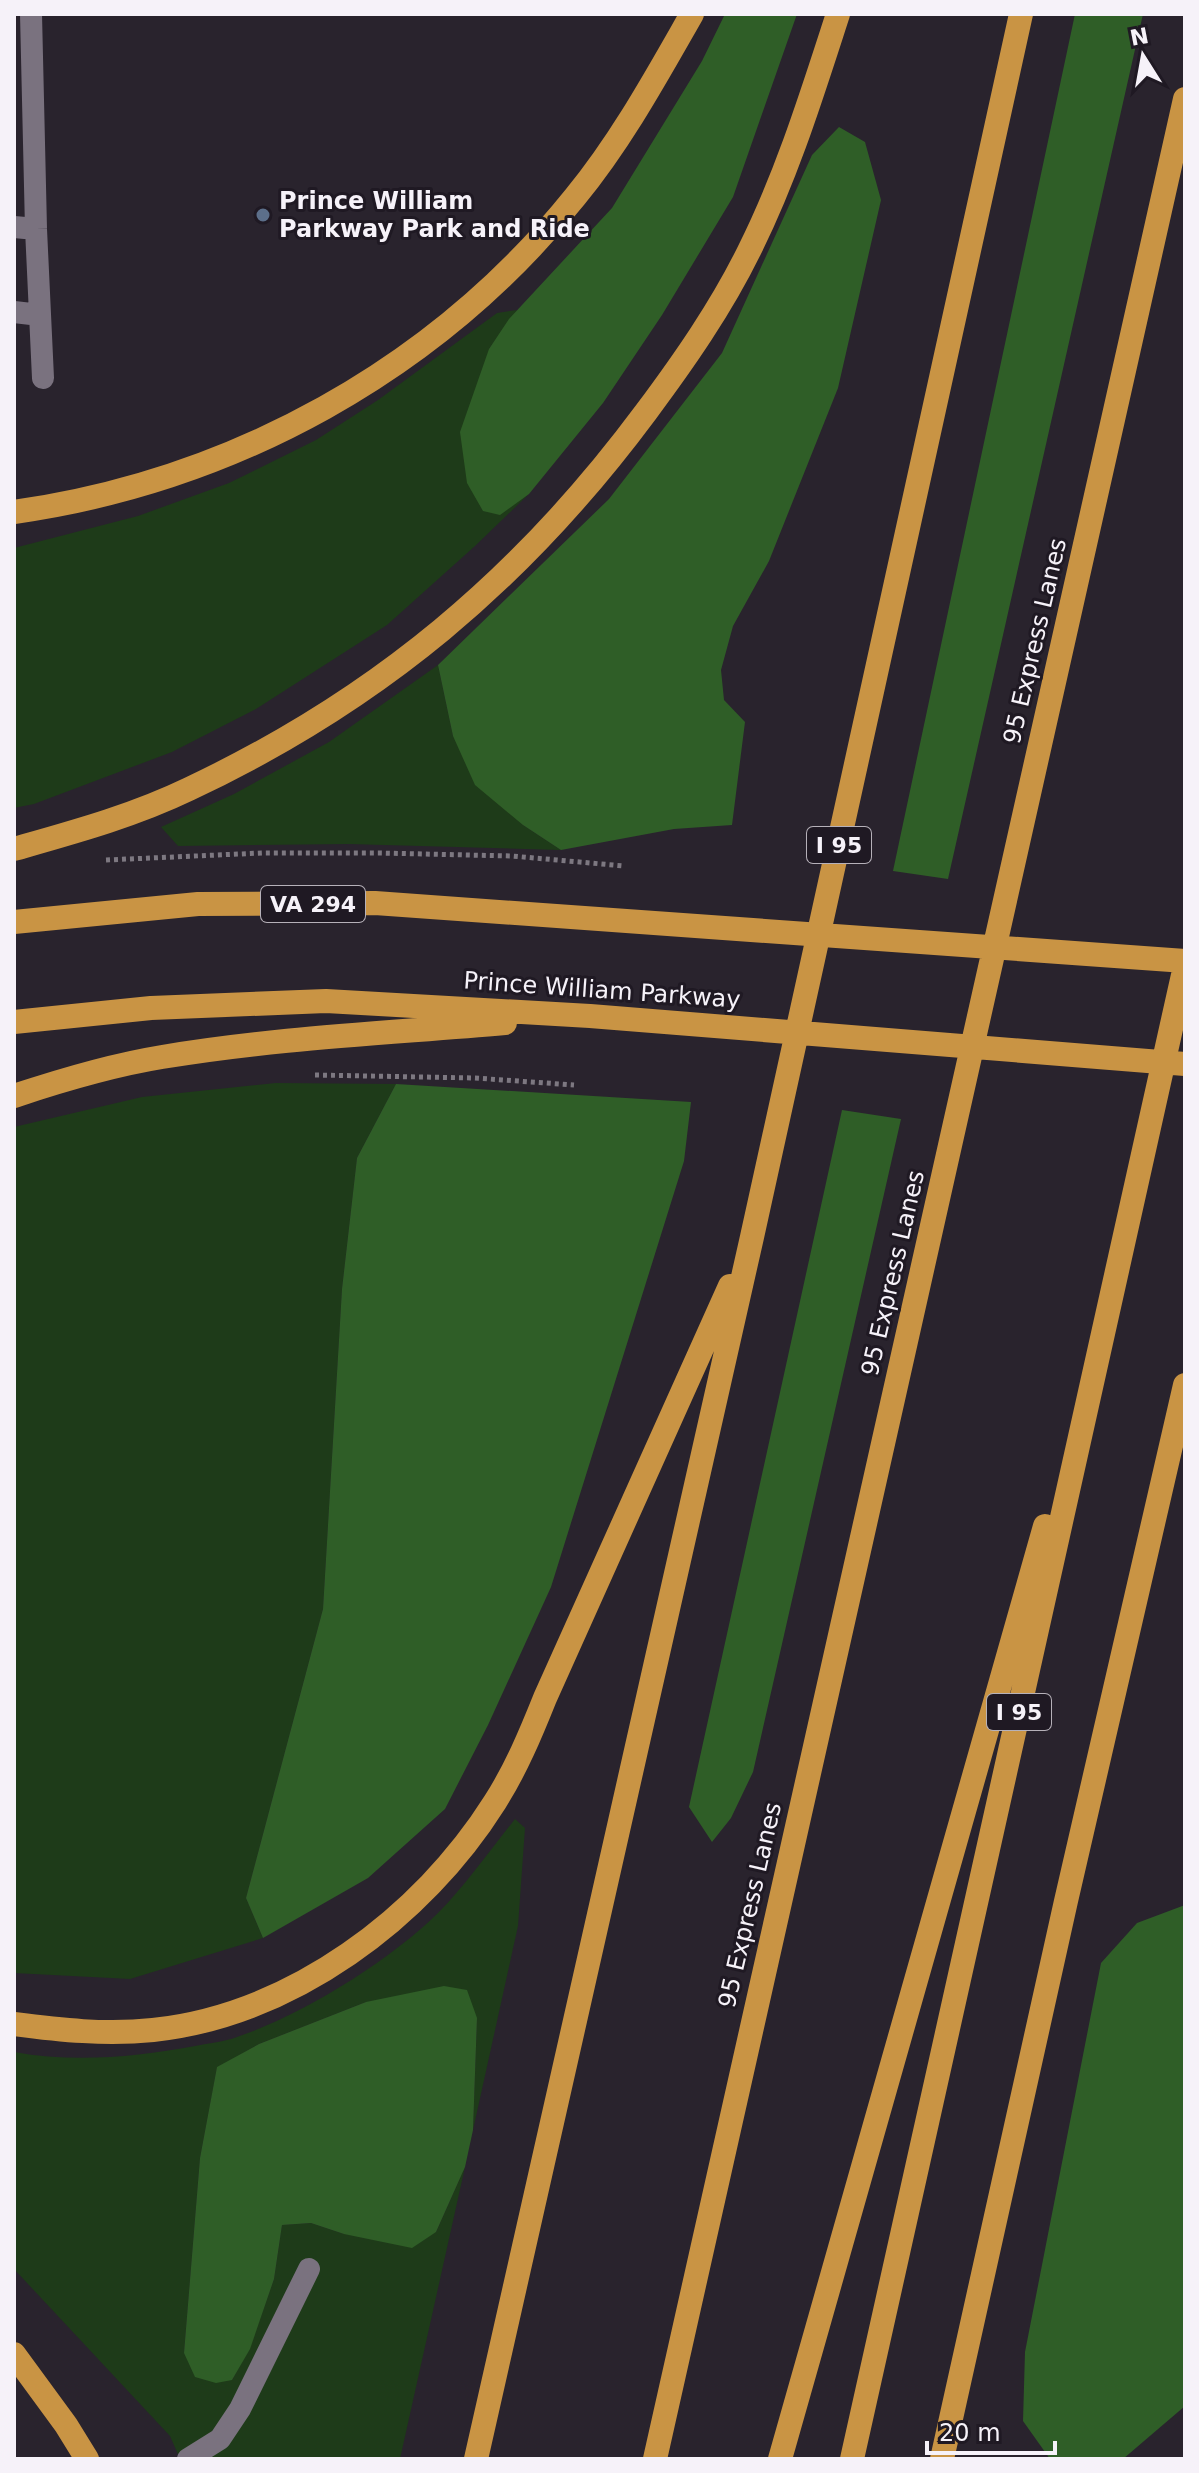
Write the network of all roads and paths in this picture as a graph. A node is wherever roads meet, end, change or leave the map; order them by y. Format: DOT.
graph roads {
  1 [pos="31,14"];
  2 [pos="692,14"];
  3 [pos="838,14"];
  4 [pos="1021,14"];
  5 [pos="1185,99"];
  6 [pos="25,228"];
  7 [pos="14,312"];
  8 [pos="40,315"];
  9 [pos="43,378"];
  10 [pos="14,512"];
  11 [pos="14,849"];
  12 [pos="98,861"];
  13 [pos="624,866"];
  14 [pos="14,922"];
  15 [pos="1185,963"];
  16 [pos="590,1016"];
  17 [pos="14,1022"];
  18 [pos="1185,1064"];
  19 [pos="312,1075"];
  20 [pos="574,1085"];
  21 [pos="14,1096"];
  22 [pos="752,1237"];
  23 [pos="1114,1281"];
  24 [pos="1185,1385"];
  25 [pos="14,2024"];
  26 [pos="309,2269"];
  27 [pos="14,2354"];
  28 [pos="87,2459"];
  29 [pos="188,2459"];
  30 [pos="476,2459"];
  31 [pos="655,2459"];
  32 [pos="780,2459"];
  33 [pos="852,2459"];
  34 [pos="942,2459"];
  1 -- 6 [label="lane"];
  2 -- 10 [label="highway"];
  3 -- 11 [label="highway"];
  4 -- 22 [label="highway, I 95"];
  5 -- 31 [label="highway, 95 Express Lanes"];
  6 -- 8 [label="lane"];
  7 -- 8 [label="lane"];
  8 -- 9 [label="lane"];
  12 -- 13 [label="path"];
  14 -- 15 [label="highway, VA 294"];
  15 -- 23 [label="highway, I 95"];
  16 -- 17 [label="highway, Prince William Parkway"];
  16 -- 18 [label="highway, Prince William Parkway"];
  16 -- 21 [label="highway"];
  19 -- 20 [label="path"];
  22 -- 25 [label="highway"];
  22 -- 30 [label="highway, I 95"];
  23 -- 32 [label="highway"];
  23 -- 33 [label="highway, I 95"];
  24 -- 34 [label="highway"];
  26 -- 29 [label="lane"];
  27 -- 28 [label="highway"];
}
